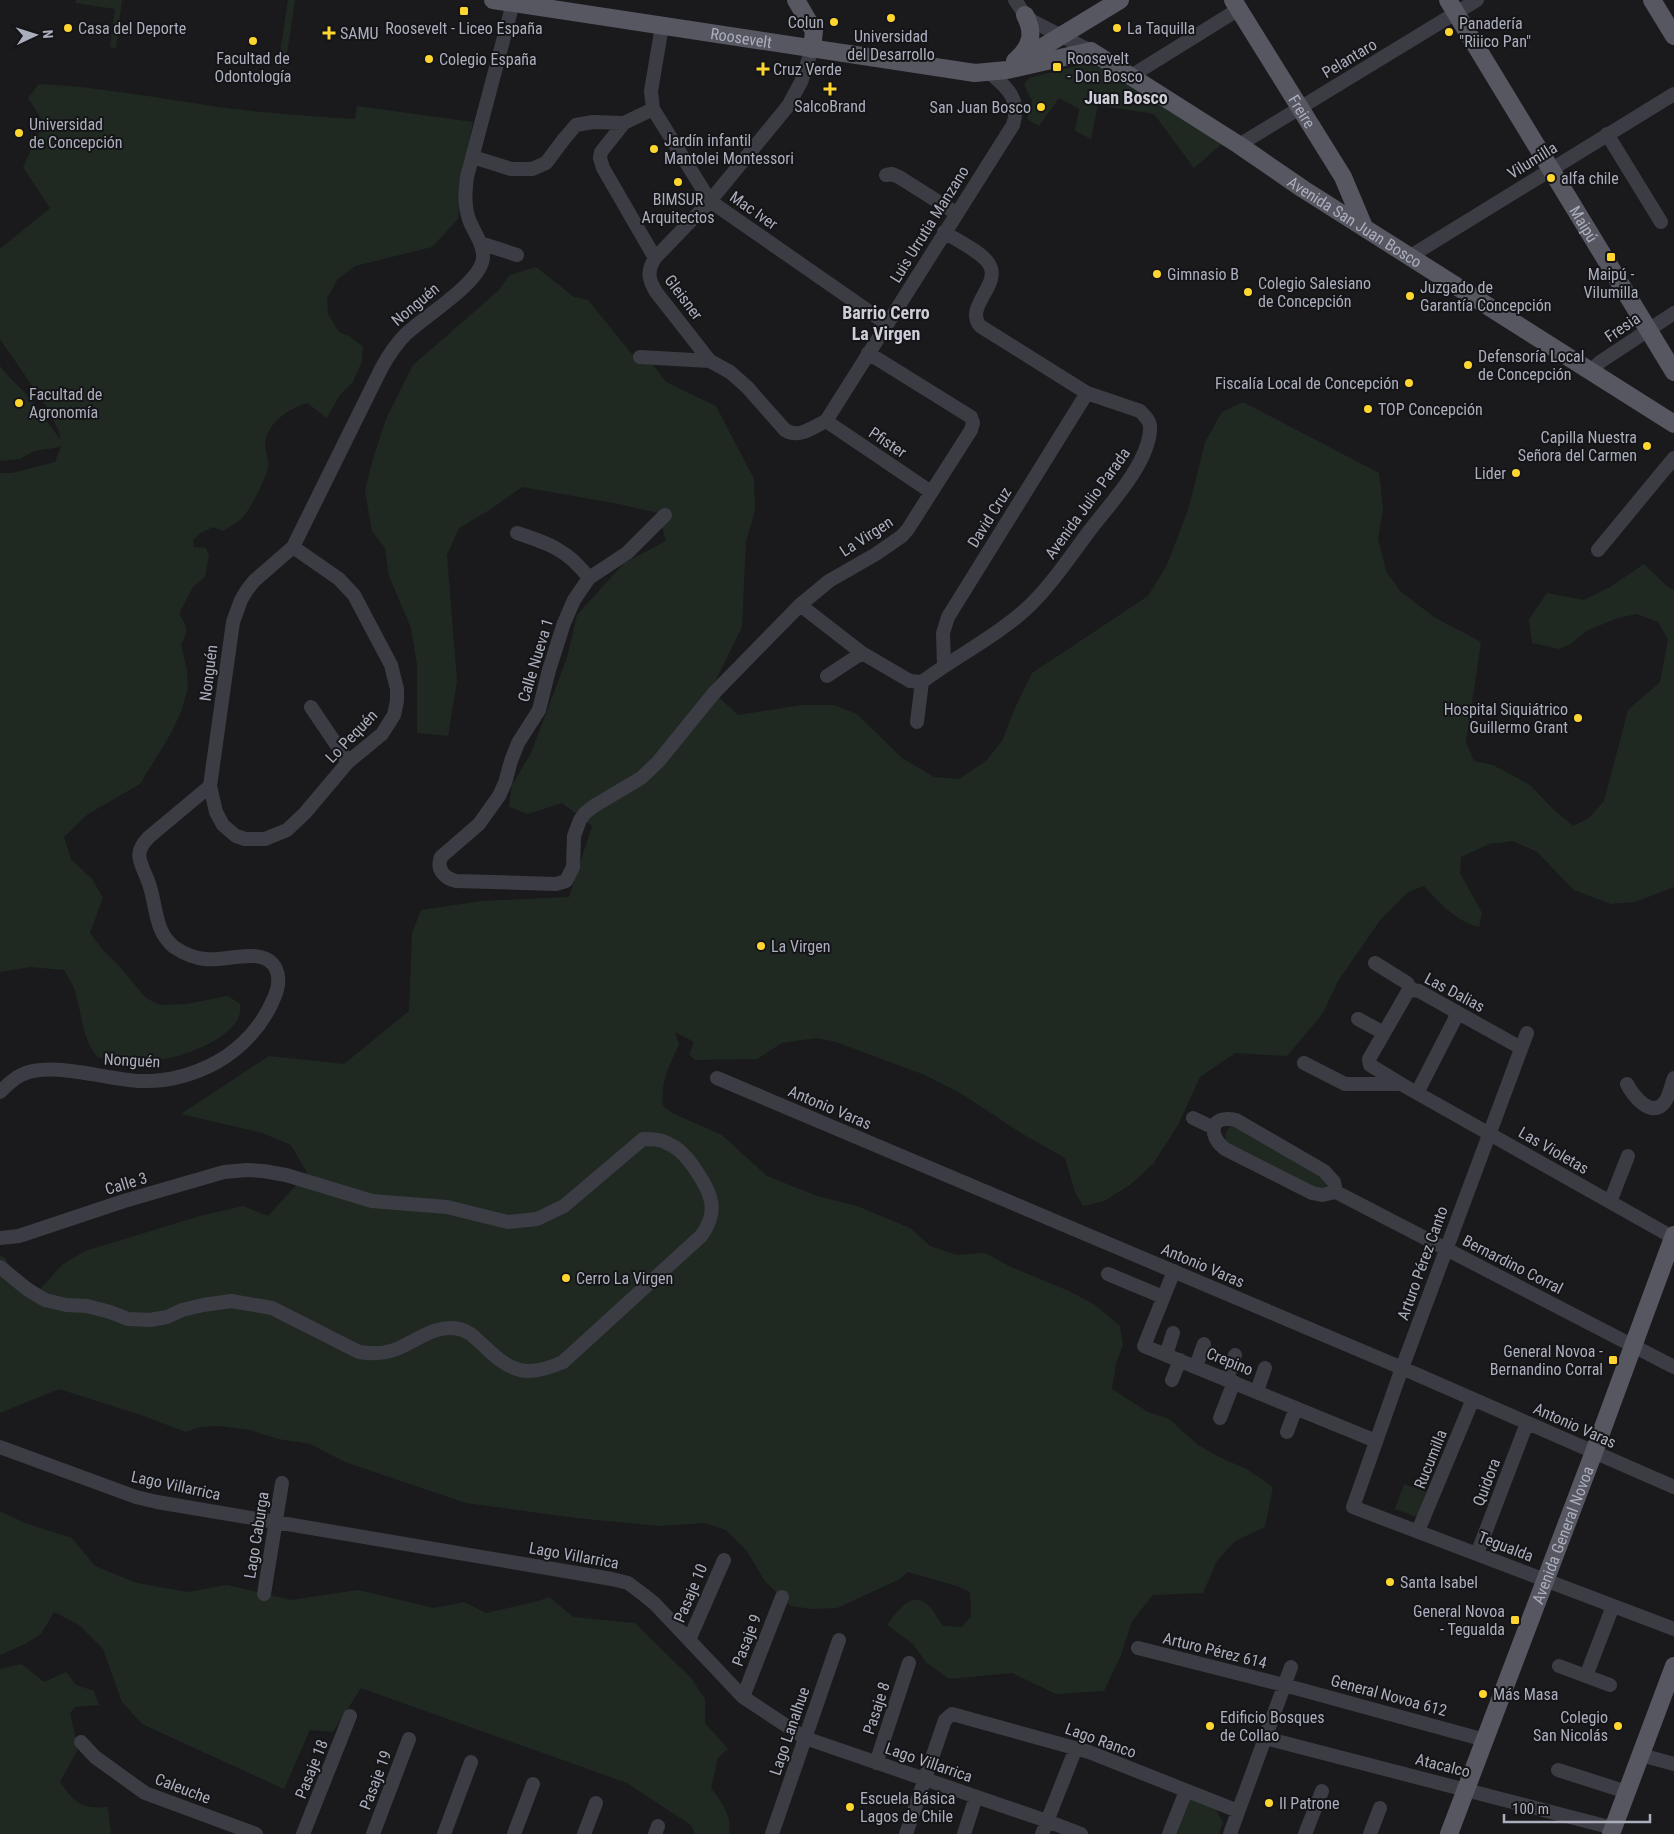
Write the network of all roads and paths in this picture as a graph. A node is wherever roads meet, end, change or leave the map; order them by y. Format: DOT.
graph roads {
  1 [pos="493,0"];
  2 [pos="796,0"];
  3 [pos="1120,0"];
  4 [pos="1477,0"];
  5 [pos="1652,0"];
  6 [pos="514,1"];
  7 [pos="1236,5"];
  8 [pos="1452,6"];
  9 [pos="1020,7"];
  10 [pos="662,26"];
  11 [pos="1060,36"];
  12 [pos="1674,36"];
  13 [pos="812,48"];
  14 [pos="1091,51"];
  15 [pos="1015,61"];
  16 [pos="990,72"];
  17 [pos="1131,76"];
  18 [pos="1674,94"];
  19 [pos="653,108"];
  20 [pos="1300,108"];
  21 [pos="624,123"];
  22 [pos="1607,134"];
  23 [pos="1239,145"];
  24 [pos="473,157"];
  25 [pos="1550,170"];
  26 [pos="886,174"];
  27 [pos="710,201"];
  28 [pos="956,213"];
  29 [pos="1662,222"];
  30 [pos="1364,227"];
  31 [pos="944,232"];
  32 [pos="480,243"];
  33 [pos="517,255"];
  34 [pos="1409,257"];
  35 [pos="655,258"];
  36 [pos="1674,314"];
  37 [pos="886,324"];
  38 [pos="1648,330"];
  39 [pos="868,353"];
  40 [pos="640,357"];
  41 [pos="710,361"];
  42 [pos="1591,371"];
  43 [pos="1674,372"];
  44 [pos="1087,393"];
  45 [pos="826,421"];
  46 [pos="1674,424"];
  47 [pos="1674,458"];
  48 [pos="930,492"];
  49 [pos="665,515"];
  50 [pos="517,533"];
  51 [pos="293,547"];
  52 [pos="1598,550"];
  53 [pos="589,578"];
  54 [pos="800,605"];
  55 [pos="862,653"];
  56 [pos="944,666"];
  57 [pos="827,676"];
  58 [pos="922,682"];
  59 [pos="311,707"];
  60 [pos="917,722"];
  61 [pos="348,762"];
  62 [pos="210,786"];
  63 [pos="562,883"];
  64 [pos="1375,963"];
  65 [pos="1412,990"];
  66 [pos="1458,1013"];
  67 [pos="1358,1019"];
  68 [pos="1384,1033"];
  69 [pos="1527,1033"];
  70 [pos="1521,1048"];
  71 [pos="1304,1063"];
  72 [pos="717,1078"];
  73 [pos="1674,1078"];
  74 [pos="1401,1084"];
  75 [pos="1627,1084"];
  76 [pos="0,1092"];
  77 [pos="1416,1093"];
  78 [pos="1193,1118"];
  79 [pos="1214,1128"];
  80 [pos="1489,1134"];
  81 [pos="1628,1156"];
  82 [pos="1336,1192"];
  83 [pos="1610,1202"];
  84 [pos="1674,1237"];
  85 [pos="0,1238"];
  86 [pos="1446,1249"];
  87 [pos="0,1267"];
  88 [pos="1174,1271"];
  89 [pos="1108,1274"];
  90 [pos="1163,1297"];
  91 [pos="1173,1333"];
  92 [pos="1204,1344"];
  93 [pos="1633,1346"];
  94 [pos="1166,1355"];
  95 [pos="1235,1355"];
  96 [pos="1180,1360"];
  97 [pos="1196,1366"];
  98 [pos="1674,1367"];
  99 [pos="1265,1368"];
  100 [pos="1402,1368"];
  101 [pos="1172,1380"];
  102 [pos="1230,1380"];
  103 [pos="1257,1391"];
  104 [pos="1473,1399"];
  105 [pos="1296,1408"];
  106 [pos="1220,1418"];
  107 [pos="1527,1422"];
  108 [pos="1286,1432"];
  109 [pos="1376,1441"];
  110 [pos="0,1447"];
  111 [pos="1594,1452"];
  112 [pos="282,1483"];
  113 [pos="1674,1487"];
  114 [pos="1353,1507"];
  115 [pos="276,1522"];
  116 [pos="1418,1532"];
  117 [pos="1477,1554"];
  118 [pos="724,1560"];
  119 [pos="1544,1580"];
  120 [pos="264,1594"];
  121 [pos="782,1596"];
  122 [pos="1613,1606"];
  123 [pos="1674,1629"];
  124 [pos="689,1640"];
  125 [pos="838,1640"];
  126 [pos="1138,1648"];
  127 [pos="909,1663"];
  128 [pos="1559,1666"];
  129 [pos="1674,1666"];
  130 [pos="1290,1667"];
  131 [pos="1586,1676"];
  132 [pos="1284,1685"];
  133 [pos="1610,1685"];
  134 [pos="743,1697"];
  135 [pos="350,1716"];
  136 [pos="804,1738"];
  137 [pos="1265,1738"];
  138 [pos="409,1739"];
  139 [pos="1485,1740"];
  140 [pos="81,1742"];
  141 [pos="1076,1748"];
  142 [pos="1640,1755"];
  143 [pos="471,1762"];
  144 [pos="876,1763"];
  145 [pos="1674,1764"];
  146 [pos="1558,1770"];
  147 [pos="924,1779"];
  148 [pos="533,1784"];
  149 [pos="1466,1789"];
  150 [pos="1186,1791"];
  151 [pos="1322,1791"];
  152 [pos="1626,1792"];
  153 [pos="976,1797"];
  154 [pos="596,1803"];
  155 [pos="1380,1808"];
  156 [pos="1238,1812"];
  157 [pos="1047,1821"];
  158 [pos="236,1830"];
  159 [pos="1612,1831"];
  160 [pos="256,1834"];
  161 [pos="304,1834"];
  162 [pos="373,1834"];
  163 [pos="444,1834"];
  164 [pos="514,1834"];
  165 [pos="584,1834"];
  166 [pos="772,1834"];
  167 [pos="906,1834"];
  168 [pos="964,1834"];
  169 [pos="1042,1834"];
  170 [pos="1081,1834"];
  171 [pos="1169,1834"];
  172 [pos="1230,1834"];
  173 [pos="1305,1834"];
  174 [pos="1370,1834"];
  175 [pos="1449,1834"];
  1 -- 6 [label="main road, Roosevelt"];
  2 -- 13 [label="main road"];
  3 -- 11 [label="main road, Roosevelt"];
  4 -- 8 [label="street, Pelantaro"];
  5 -- 12 [label="main road"];
  6 -- 10 [label="main road, Roosevelt"];
  6 -- 24 [label="street, Nonguén"];
  7 -- 17 [label="street"];
  7 -- 20 [label="main road, Freire"];
  8 -- 20 [label="street, Pelantaro"];
  8 -- 25 [label="main road, Maipú"];
  9 -- 11 [label="street, Avenida San Juan Bosco"];
  9 -- 15 [label="main road"];
  10 -- 13 [label="main road, Roosevelt"];
  10 -- 19 [label="street, Mac Iver"];
  11 -- 14 [label="street, Avenida San Juan Bosco"];
  11 -- 15 [label="main road, Roosevelt"];
  13 -- 16 [label="main road, Roosevelt"];
  13 -- 27 [label="street"];
  14 -- 16 [label="main road, Roosevelt"];
  14 -- 17 [label="main road, Avenida San Juan Bosco"];
  15 -- 16 [label="main road, Roosevelt"];
  16 -- 28 [label="street, Luis Urrutia Manzano"];
  17 -- 23 [label="main road, Avenida San Juan Bosco"];
  18 -- 22 [label="street, Vilumilla"];
  19 -- 21 [label="street, Gleisner"];
  19 -- 27 [label="street, Mac Iver"];
  20 -- 23 [label="street, Pelantaro"];
  20 -- 30 [label="main road, Freire"];
  21 -- 24 [label="street"];
  21 -- 35 [label="street, Gleisner"];
  22 -- 25 [label="street, Vilumilla"];
  22 -- 29 [label="street"];
  23 -- 30 [label="main road, Avenida San Juan Bosco"];
  24 -- 32 [label="street, Nonguén"];
  25 -- 34 [label="street, Vilumilla"];
  25 -- 38 [label="main road, Maipú"];
  26 -- 28 [label="street"];
  27 -- 35 [label="street"];
  27 -- 37 [label="street, Mac Iver"];
  28 -- 31 [label="street, Luis Urrutia Manzano"];
  30 -- 34 [label="main road, Avenida San Juan Bosco"];
  31 -- 37 [label="street, Luis Urrutia Manzano"];
  31 -- 44 [label="street, Avenida Julio Parada"];
  32 -- 33 [label="street"];
  32 -- 51 [label="street, Nonguén"];
  34 -- 42 [label="main road, Avenida San Juan Bosco"];
  35 -- 41 [label="street, Gleisner"];
  36 -- 38 [label="street, Fresia"];
  37 -- 39 [label="street, Luis Urrutia Manzano"];
  38 -- 42 [label="street, Fresia"];
  38 -- 43 [label="main road, Maipú"];
  39 -- 45 [label="street, Luis Urrutia Manzano"];
  39 -- 48 [label="street, La Virgen"];
  40 -- 41 [label="street, Gleisner"];
  41 -- 45 [label="street, Gleisner"];
  42 -- 46 [label="main road, Avenida San Juan Bosco"];
  44 -- 56 [label="street, David Cruz"];
  44 -- 56 [label="street, Avenida Julio Parada"];
  45 -- 48 [label="street, Pfister"];
  47 -- 52 [label="street"];
  48 -- 54 [label="street, La Virgen"];
  49 -- 53 [label="street, Calle Nueva 1"];
  50 -- 53 [label="street"];
  51 -- 61 [label="street, Lo Pequén"];
  51 -- 62 [label="street, Nonguén"];
  53 -- 63 [label="street, Calle Nueva 1"];
  54 -- 55 [label="street"];
  54 -- 63 [label="street, La Virgen"];
  55 -- 57 [label="street"];
  55 -- 58 [label="street"];
  56 -- 58 [label="street, Avenida Julio Parada"];
  58 -- 60 [label="street"];
  59 -- 61 [label="street"];
  61 -- 62 [label="street, Lo Pequén"];
  62 -- 76 [label="street, Nonguén"];
  64 -- 65 [label="street, Las Dalias"];
  65 -- 66 [label="street, Las Dalias"];
  65 -- 68 [label="street"];
  66 -- 70 [label="street, Las Dalias"];
  66 -- 77 [label="street"];
  67 -- 68 [label="street"];
  68 -- 74 [label="street, Las Violetas"];
  69 -- 70 [label="street, Arturo Pérez Canto"];
  70 -- 80 [label="street, Arturo Pérez Canto"];
  71 -- 74 [label="street"];
  72 -- 88 [label="street, Antonio Varas"];
  73 -- 75 [label="street"];
  74 -- 77 [label="street, Las Violetas"];
  77 -- 80 [label="street, Las Violetas"];
  78 -- 79 [label="street"];
  79 -- 82 [label="street, Bernardino Corral"];
  79 -- 82 [label="street"];
  80 -- 83 [label="street, Las Violetas"];
  80 -- 86 [label="street, Arturo Pérez Canto"];
  81 -- 83 [label="street"];
  82 -- 86 [label="street, Bernardino Corral"];
  83 -- 84 [label="street, Las Violetas"];
  84 -- 93 [label="main road, Avenida General Novoa"];
  85 -- 87 [label="street, Calle 3"];
  86 -- 93 [label="street, Bernardino Corral"];
  86 -- 100 [label="street, Arturo Pérez Canto"];
  88 -- 90 [label="street, Crepino"];
  88 -- 100 [label="street, Antonio Varas"];
  89 -- 90 [label="street"];
  90 -- 94 [label="street, Crepino"];
  91 -- 94 [label="street"];
  92 -- 97 [label="street"];
  93 -- 98 [label="street, Bernardino Corral"];
  93 -- 111 [label="main road, Avenida General Novoa"];
  94 -- 96 [label="street, Crepino"];
  95 -- 102 [label="street"];
  96 -- 97 [label="street, Crepino"];
  96 -- 101 [label="street"];
  97 -- 102 [label="street, Crepino"];
  99 -- 103 [label="street"];
  100 -- 104 [label="street, Antonio Varas"];
  100 -- 109 [label="street, Arturo Pérez Canto"];
  102 -- 103 [label="street, Crepino"];
  102 -- 106 [label="street"];
  103 -- 105 [label="street, Crepino"];
  104 -- 107 [label="street, Antonio Varas"];
  104 -- 116 [label="street, Rucumilla"];
  105 -- 108 [label="street"];
  105 -- 109 [label="street, Crepino"];
  107 -- 111 [label="street, Antonio Varas"];
  107 -- 117 [label="street, Quidora"];
  109 -- 114 [label="street, Arturo Pérez Canto"];
  110 -- 115 [label="street, Lago Villarrica"];
  111 -- 113 [label="street, Antonio Varas"];
  111 -- 119 [label="main road, Avenida General Novoa"];
  112 -- 115 [label="street, Lago Caburga"];
  114 -- 116 [label="street, Tegualda"];
  115 -- 120 [label="street, Lago Caburga"];
  115 -- 124 [label="street, Lago Villarrica"];
  116 -- 117 [label="street, Tegualda"];
  117 -- 119 [label="street, Tegualda"];
  118 -- 124 [label="street, Pasaje 10"];
  119 -- 122 [label="street, Tegualda"];
  119 -- 139 [label="main road, Avenida General Novoa"];
  121 -- 134 [label="street, Pasaje 9"];
  122 -- 123 [label="street, Tegualda"];
  122 -- 131 [label="street"];
  124 -- 134 [label="street, Lago Villarrica"];
  125 -- 136 [label="street, Lago Lanalhue"];
  126 -- 132 [label="street, Arturo Pérez 614"];
  127 -- 144 [label="street, Pasaje 8"];
  128 -- 131 [label="street"];
  129 -- 142 [label="main road"];
  130 -- 132 [label="street"];
  131 -- 133 [label="street"];
  132 -- 137 [label="street"];
  132 -- 139 [label="street, General Novoa 612"];
  134 -- 136 [label="street, Lago Villarrica"];
  135 -- 161 [label="street, Pasaje 18"];
  136 -- 144 [label="street, Lago Villarrica"];
  136 -- 166 [label="street, Lago Lanalhue"];
  137 -- 149 [label="street, Atacalco"];
  137 -- 156 [label="street"];
  138 -- 162 [label="street, Pasaje 19"];
  139 -- 149 [label="main road, Avenida General Novoa"];
  140 -- 158 [label="street, Caleuche"];
  141 -- 147 [label="street, Lago Ranco"];
  141 -- 150 [label="street, Lago Ranco"];
  141 -- 157 [label="street"];
  142 -- 145 [label="street"];
  142 -- 152 [label="main road"];
  143 -- 163 [label="street"];
  144 -- 147 [label="street, Lago Villarrica"];
  146 -- 152 [label="street"];
  147 -- 153 [label="street, Lago Villarrica"];
  147 -- 167 [label="street"];
  148 -- 164 [label="street"];
  149 -- 159 [label="street, Atacalco"];
  149 -- 175 [label="main road, Avenida General Novoa"];
  150 -- 156 [label="street, Lago Ranco"];
  150 -- 171 [label="street"];
  151 -- 173 [label="street"];
  152 -- 159 [label="main road"];
  153 -- 157 [label="street, Lago Villarrica"];
  153 -- 168 [label="street"];
  154 -- 165 [label="street"];
  155 -- 174 [label="street"];
  156 -- 172 [label="street"];
  157 -- 169 [label="street"];
  157 -- 170 [label="street, Lago Villarrica"];
  158 -- 160 [label="street, Caleuche"];
}
